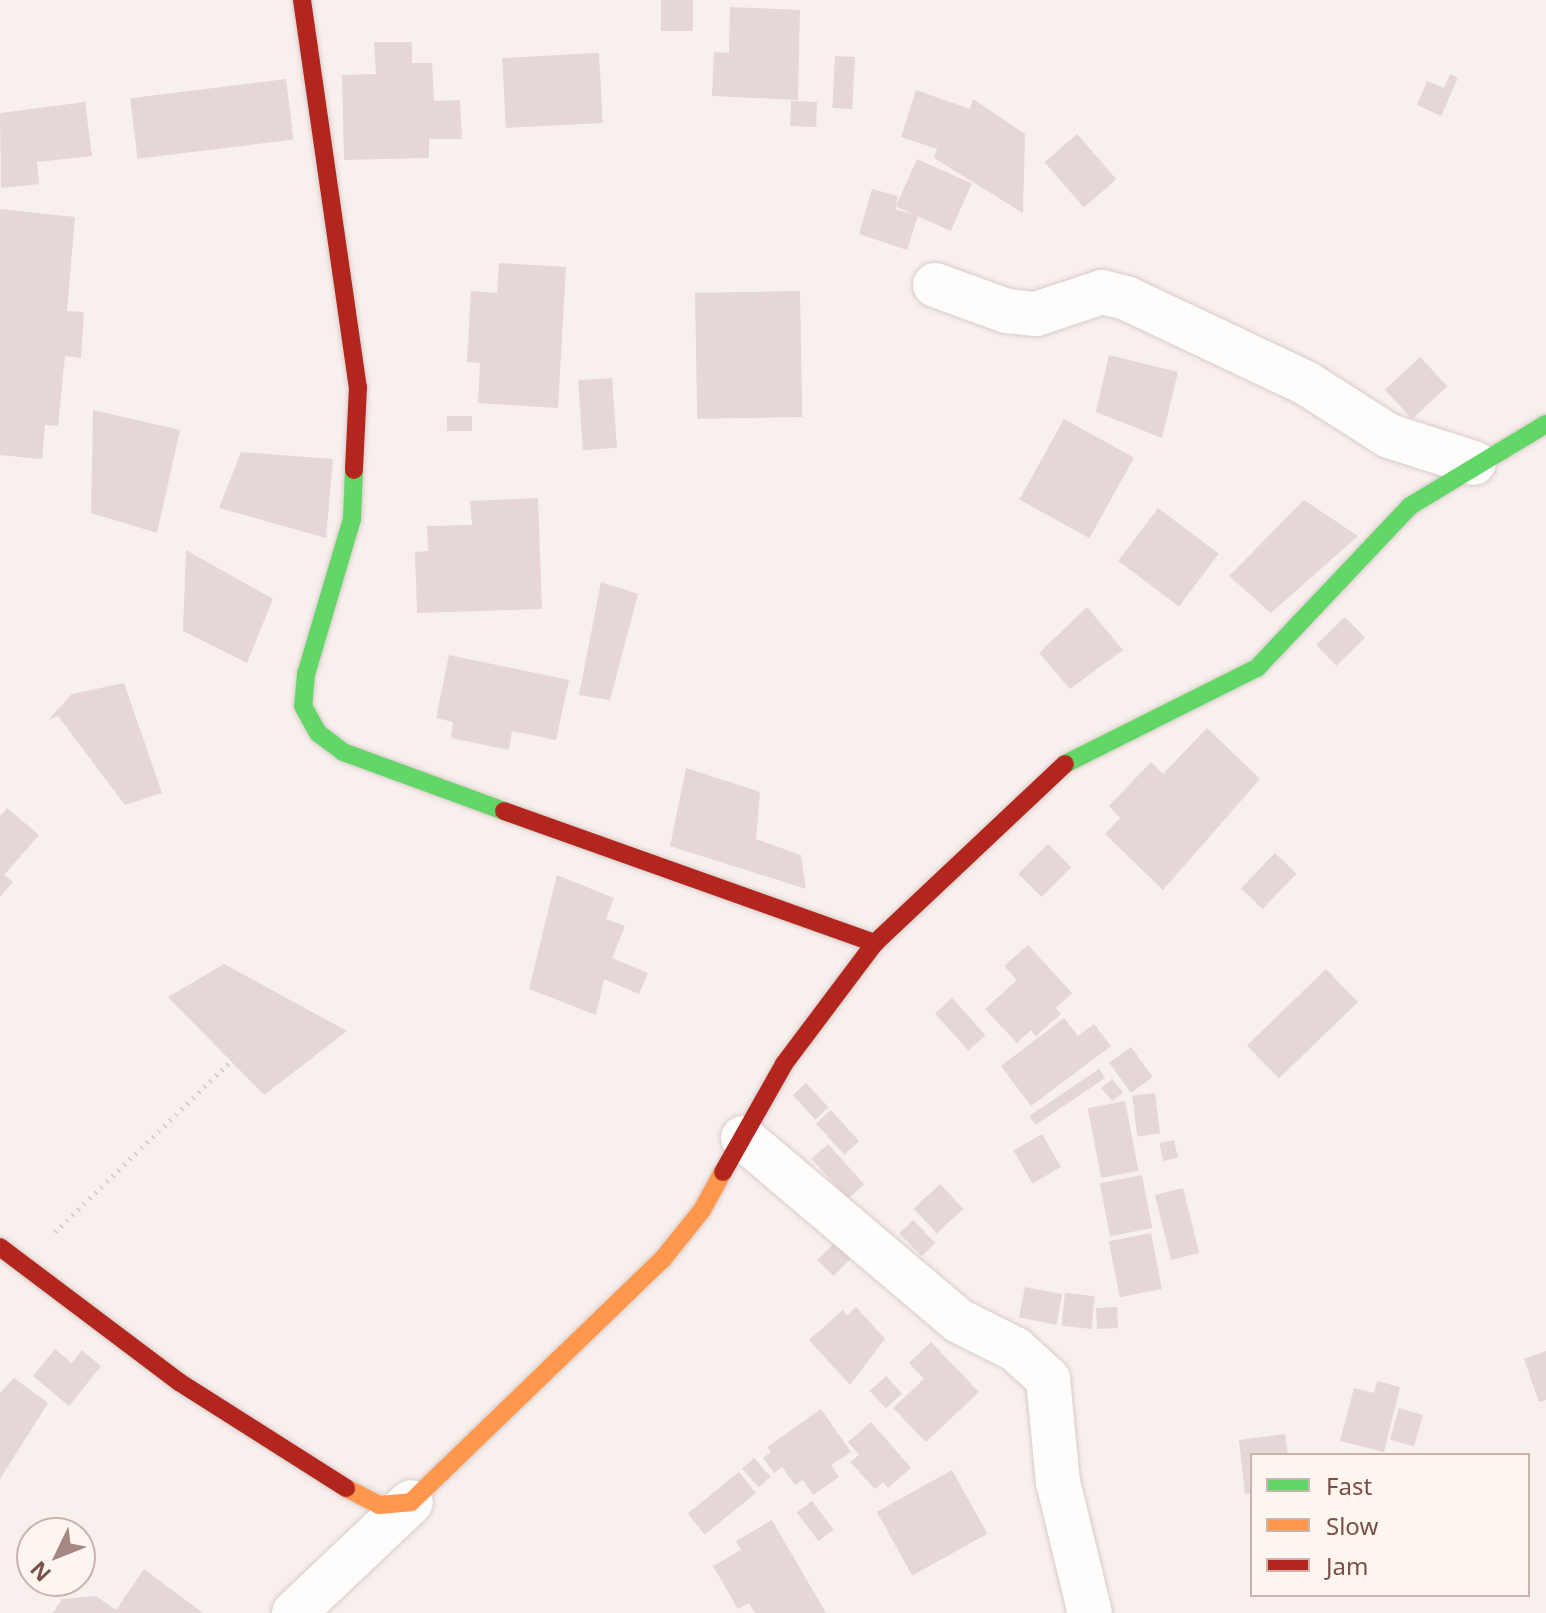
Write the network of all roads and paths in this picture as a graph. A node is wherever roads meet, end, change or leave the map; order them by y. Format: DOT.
graph roads {
  1 [pos="302,0"];
  2 [pos="935,285"];
  3 [pos="1546,424"];
  4 [pos="1474,463"];
  5 [pos="875,943"];
  6 [pos="231,1061"];
  7 [pos="743,1138"];
  8 [pos="0,1247"];
  9 [pos="22,1262"];
  10 [pos="411,1502"];
  11 [pos="294,1613"];
  12 [pos="1090,1613"];
  1 -- 5 [label="street"];
  2 -- 4 [label="street"];
  3 -- 4 [label="street"];
  4 -- 5 [label="street"];
  5 -- 7 [label="street"];
  6 -- 9 [label="path"];
  7 -- 10 [label="street"];
  7 -- 12 [label="street"];
  8 -- 9 [label="street"];
  9 -- 10 [label="street"];
  10 -- 11 [label="street"];
}
